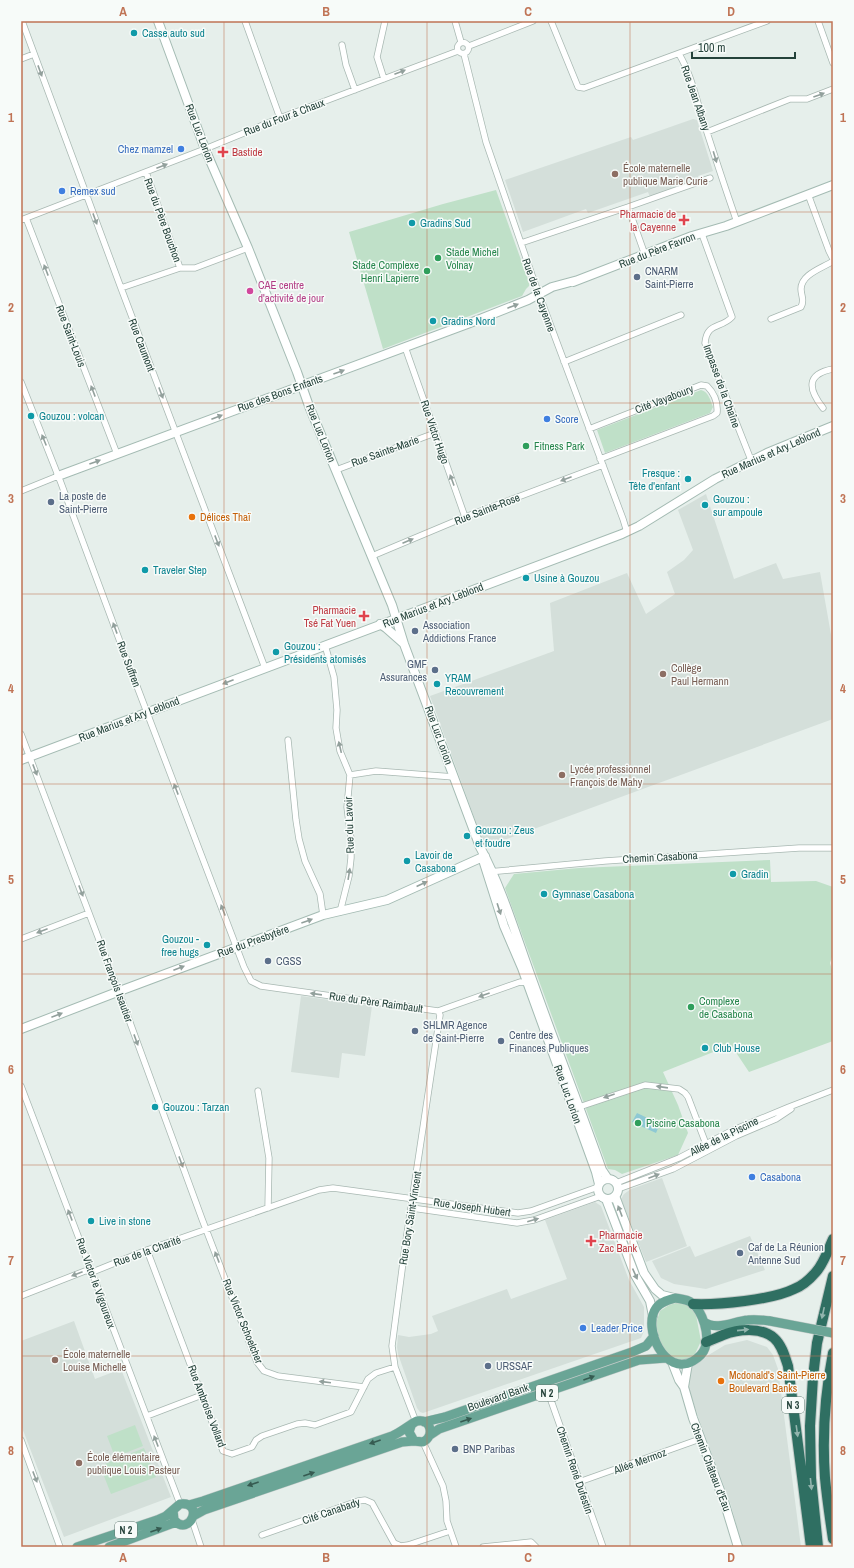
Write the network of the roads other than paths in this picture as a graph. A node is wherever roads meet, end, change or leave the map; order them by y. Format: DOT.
graph roads {
  1 [pos="22,21"];
  2 [pos="158,21"];
  3 [pos="245,21"];
  4 [pos="384,21"];
  5 [pos="455,21"];
  6 [pos="533,21"];
  7 [pos="551,21"];
  8 [pos="767,21"];
  9 [pos="818,21"];
  10 [pos="461,42"];
  11 [pos="342,45"];
  12 [pos="468,46"];
  13 [pos="458,50"];
  14 [pos="34,54"];
  15 [pos="464,54"];
  16 [pos="679,54"];
  17 [pos="21,59"];
  18 [pos="833,63"];
  19 [pos="384,79"];
  20 [pos="355,90"];
  21 [pos="833,90"];
  22 [pos="280,118"];
  23 [pos="707,132"];
  24 [pos="205,149"];
  25 [pos="146,172"];
  26 [pos="710,178"];
  27 [pos="833,185"];
  28 [pos="808,194"];
  29 [pos="86,195"];
  30 [pos="628,207"];
  31 [pos="23,219"];
  32 [pos="737,220"];
  33 [pos="699,234"];
  34 [pos="521,244"];
  35 [pos="248,248"];
  36 [pos="645,255"];
  37 [pos="833,260"];
  38 [pos="180,268"];
  39 [pos="121,288"];
  40 [pos="539,295"];
  41 [pos="681,315"];
  42 [pos="771,319"];
  43 [pos="405,347"];
  44 [pos="564,362"];
  45 [pos="833,369"];
  46 [pos="21,382"];
  47 [pos="302,385"];
  48 [pos="823,408"];
  49 [pos="833,426"];
  50 [pos="589,429"];
  51 [pos="176,432"];
  52 [pos="435,433"];
  53 [pos="117,454"];
  54 [pos="600,459"];
  55 [pos="751,460"];
  56 [pos="603,465"];
  57 [pos="336,470"];
  58 [pos="58,476"];
  59 [pos="21,491"];
  60 [pos="465,517"];
  61 [pos="627,532"];
  62 [pos="372,556"];
  63 [pos="396,618"];
  64 [pos="380,624"];
  65 [pos="404,644"];
  66 [pos="325,645"];
  67 [pos="265,668"];
  68 [pos="147,712"];
  69 [pos="21,734"];
  70 [pos="288,740"];
  71 [pos="30,757"];
  72 [pos="21,760"];
  73 [pos="350,775"];
  74 [pos="454,777"];
  75 [pos="833,848"];
  76 [pos="484,857"];
  77 [pos="468,863"];
  78 [pos="489,871"];
  79 [pos="89,912"];
  80 [pos="340,912"];
  81 [pos="323,915"];
  82 [pos="21,939"];
  83 [pos="237,946"];
  84 [pos="526,982"];
  85 [pos="534,987"];
  86 [pos="119,991"];
  87 [pos="438,1011"];
  88 [pos="21,1029"];
  89 [pos="21,1086"];
  90 [pos="833,1090"];
  91 [pos="258,1091"];
  92 [pos="833,1094"];
  93 [pos="576,1108"];
  94 [pos="706,1144"];
  95 [pos="700,1154"];
  96 [pos="608,1179"];
  97 [pos="599,1185"];
  98 [pos="611,1193"];
  99 [pos="413,1199"];
  100 [pos="268,1208"];
  101 [pos="412,1208"];
  102 [pos="206,1229"];
  103 [pos="833,1239"];
  104 [pos="147,1250"];
  105 [pos="91,1271"];
  106 [pos="833,1276"];
  107 [pos="21,1296"];
  108 [pos="675,1298"];
  109 [pos="693,1304"];
  110 [pos="653,1316"];
  111 [pos="704,1322"];
  112 [pos="733,1323"];
  113 [pos="833,1333"];
  114 [pos="654,1336"];
  115 [pos="706,1342"];
  116 [pos="833,1353"];
  117 [pos="669,1360"];
  118 [pos="688,1363"];
  119 [pos="395,1367"];
  120 [pos="364,1387"];
  121 [pos="684,1387"];
  122 [pos="548,1392"];
  123 [pos="202,1395"];
  124 [pos="147,1416"];
  125 [pos="417,1423"];
  126 [pos="430,1435"];
  127 [pos="700,1439"];
  128 [pos="21,1440"];
  129 [pos="418,1442"];
  130 [pos="579,1482"];
  131 [pos="184,1504"];
  132 [pos="173,1510"];
  133 [pos="192,1518"];
  134 [pos="176,1522"];
  135 [pos="450,1531"];
  136 [pos="262,1535"];
  137 [pos="833,1539"];
  138 [pos="401,1546"];
  139 [pos="60,1547"];
  140 [pos="77,1547"];
  141 [pos="109,1547"];
  142 [pos="201,1547"];
  143 [pos="456,1547"];
  144 [pos="483,1547"];
  145 [pos="536,1547"];
  146 [pos="603,1547"];
  147 [pos="738,1547"];
  148 [pos="810,1547"];
  149 [pos="818,1547"];
  1 -- 14 [label="street, Rue Caumont"];
  2 -- 24 [label="street, Rue Luc Lorion"];
  3 -- 22 [label="street"];
  4 -- 19 [label="street"];
  5 -- 10 [label="street"];
  6 -- 12 [label="street"];
  7 -- 16 [label="street, Rue Jean Albany"];
  8 -- 16 [label="street"];
  9 -- 18 [label="street"];
  10 -- 12 [label="street"];
  10 -- 13 [label="street"];
  11 -- 20 [label="street"];
  12 -- 15 [label="street"];
  13 -- 15 [label="street"];
  19 -- 13 [label="street, Rue du Four à Chaux, one-way"];
  14 -- 17 [label="street"];
  14 -- 29 [label="street, Rue Caumont, one-way"];
  15 -- 34 [label="street, Rue de la Cayenne"];
  16 -- 23 [label="street, Rue Jean Albany"];
  19 -- 20 [label="street, Rue du Four à Chaux"];
  20 -- 22 [label="street, Rue du Four à Chaux"];
  23 -- 21 [label="street, one-way"];
  22 -- 24 [label="street, Rue du Four à Chaux"];
  23 -- 32 [label="street, Rue Jean Albany, one-way"];
  25 -- 24 [label="street, Rue du Four à Chaux, one-way"];
  24 -- 35 [label="street, Rue Luc Lorion"];
  25 -- 29 [label="street, Rue du Four à Chaux"];
  25 -- 38 [label="street, Rue du Père Bouchon"];
  26 -- 30 [label="street"];
  27 -- 28 [label="street, Rue du Père Favron"];
  28 -- 32 [label="street, Rue du Père Favron"];
  28 -- 37 [label="street"];
  29 -- 31 [label="street, Rue du Four à Chaux"];
  29 -- 39 [label="street, Rue Caumont, one-way"];
  30 -- 34 [label="street"];
  30 -- 36 [label="street"];
  53 -- 31 [label="street, Rue Saint-Louis, one-way"];
  32 -- 33 [label="street, Rue du Père Favron"];
  33 -- 36 [label="street, Rue du Père Favron"];
  33 -- 55 [label="street, Impasse de la Chaîne"];
  34 -- 40 [label="street, Rue de la Cayenne"];
  35 -- 38 [label="street, Rue du Père Bouchon"];
  35 -- 47 [label="street, Rue Luc Lorion"];
  36 -- 40 [label="street, Rue du Père Favron"];
  37 -- 42 [label="street"];
  38 -- 39 [label="street, Rue du Père Bouchon"];
  39 -- 51 [label="street, Rue Caumont, one-way"];
  43 -- 40 [label="street, Rue des Bons Enfants, one-way"];
  40 -- 44 [label="street, Rue de la Cayenne"];
  41 -- 44 [label="street"];
  47 -- 43 [label="street, Rue des Bons Enfants, one-way"];
  43 -- 52 [label="street, Rue Victor Hugo"];
  44 -- 50 [label="street, Rue de la Cayenne"];
  45 -- 48 [label="street"];
  58 -- 46 [label="street, Rue Suffren, one-way"];
  51 -- 47 [label="street, Rue des Bons Enfants, one-way"];
  47 -- 57 [label="street, Rue Luc Lorion"];
  49 -- 55 [label="street, Rue Marius et Ary Leblond"];
  50 -- 54 [label="street, Rue de la Cayenne"];
  50 -- 54 [label="street, Cité Vayaboury"];
  51 -- 53 [label="street, Rue des Bons Enfants"];
  51 -- 67 [label="street, Rue Caumont, one-way"];
  52 -- 57 [label="street, Rue Sainte-Marie"];
  60 -- 52 [label="street, Rue Victor Hugo, one-way"];
  58 -- 53 [label="street, Rue des Bons Enfants, one-way"];
  54 -- 56 [label="street, Rue de la Cayenne"];
  55 -- 61 [label="street, Rue Marius et Ary Leblond"];
  56 -- 60 [label="street, Rue Sainte-Rose, one-way"];
  56 -- 61 [label="street, Rue de la Cayenne"];
  57 -- 62 [label="street, Rue Luc Lorion"];
  58 -- 59 [label="street, Rue des Bons Enfants"];
  68 -- 58 [label="street, Rue Suffren, one-way"];
  62 -- 60 [label="street, Rue Sainte-Rose, one-way"];
  61 -- 63 [label="street, Rue Marius et Ary Leblond"];
  62 -- 63 [label="street, Rue Luc Lorion"];
  63 -- 64 [label="street, Rue Marius et Ary Leblond"];
  63 -- 65 [label="street, Rue Luc Lorion"];
  64 -- 65 [label="street"];
  64 -- 66 [label="street, Rue Marius et Ary Leblond"];
  65 -- 74 [label="street, Rue Luc Lorion"];
  66 -- 67 [label="street, Rue Marius et Ary Leblond"];
  73 -- 66 [label="street, Rue du Lavoir, one-way"];
  67 -- 68 [label="street, Rue Marius et Ary Leblond, one-way"];
  68 -- 71 [label="street, Rue Marius et Ary Leblond"];
  83 -- 68 [label="street, Rue Suffren, one-way"];
  69 -- 71 [label="street, Rue François Isautier"];
  70 -- 81 [label="street"];
  71 -- 72 [label="street, Rue Marius et Ary Leblond"];
  71 -- 79 [label="street, Rue François Isautier, one-way"];
  73 -- 74 [label="street"];
  80 -- 73 [label="street, Rue du Lavoir, one-way"];
  74 -- 76 [label="street, Rue Luc Lorion"];
  75 -- 78 [label="street, Chemin Casabona"];
  76 -- 77 [label="street, Rue du Presbytère"];
  76 -- 78 [label="street, Rue Luc Lorion"];
  77 -- 78 [label="street"];
  80 -- 77 [label="street, Rue du Presbytère, one-way"];
  78 -- 84 [label="street, Rue Luc Lorion, one-way"];
  78 -- 85 [label="street, Rue Luc Lorion"];
  79 -- 82 [label="street, one-way"];
  79 -- 86 [label="street, Rue François Isautier"];
  80 -- 81 [label="street, Rue du Presbytère"];
  83 -- 81 [label="street, Rue du Presbytère, one-way"];
  86 -- 83 [label="street, Rue du Presbytère, one-way"];
  87 -- 83 [label="street, Rue du Père Raimbault, one-way"];
  84 -- 85 [label="street"];
  84 -- 87 [label="street, Rue du Père Raimbault, one-way"];
  84 -- 93 [label="street, Rue Luc Lorion"];
  85 -- 93 [label="street, Rue Luc Lorion"];
  88 -- 86 [label="street, Rue du Presbytère, one-way"];
  86 -- 102 [label="street, Rue François Isautier, one-way"];
  87 -- 99 [label="street, Rue Bory Saint-Vincent"];
  105 -- 89 [label="street, Rue Victor le Vigoureux, one-way"];
  90 -- 94 [label="street, Allée de la Piscine"];
  91 -- 100 [label="street"];
  92 -- 95 [label="street, Allée de la Piscine"];
  94 -- 93 [label="street, one-way"];
  93 -- 96 [label="street, Rue Luc Lorion"];
  93 -- 97 [label="street, Rue Luc Lorion"];
  94 -- 95 [label="street"];
  94 -- 98 [label="street, Allée de la Piscine"];
  98 -- 95 [label="street, Allée de la Piscine, one-way"];
  96 -- 97 [label="street"];
  96 -- 98 [label="street"];
  97 -- 98 [label="street, Rue Luc Lorion"];
  97 -- 99 [label="street, Rue Joseph Hubert"];
  101 -- 98 [label="street, Rue Joseph Hubert, one-way"];
  108 -- 98 [label="street, one-way"];
  98 -- 110 [label="street, one-way"];
  99 -- 100 [label="street, Rue Joseph Hubert"];
  99 -- 101 [label="street, Rue Bory Saint-Vincent"];
  100 -- 102 [label="street, Rue Joseph Hubert"];
  101 -- 119 [label="street, Rue Bory Saint-Vincent"];
  102 -- 104 [label="street, Rue de la Charité"];
  120 -- 102 [label="street, Rue Victor Schoelcher, one-way"];
  103 -- 109 [label="highway"];
  104 -- 105 [label="street, Rue de la Charité"];
  104 -- 123 [label="street, Rue Ambroise Vollard"];
  105 -- 107 [label="street, Rue de la Charité, one-way"];
  105 -- 124 [label="street, Rue Victor le Vigoureux"];
  106 -- 149 [label="highway, N 3, one-way"];
  108 -- 109 [label="main road"];
  108 -- 110 [label="main road"];
  109 -- 111 [label="main road"];
  110 -- 114 [label="main road"];
  111 -- 112 [label="main road"];
  111 -- 115 [label="main road"];
  112 -- 113 [label="main road, bridge"];
  112 -- 115 [label="main road"];
  114 -- 117 [label="main road"];
  114 -- 125 [label="main road, Boulevard Bank / N 2"];
  115 -- 118 [label="main road"];
  115 -- 148 [label="highway, N 3, one-way"];
  116 -- 137 [label="highway"];
  117 -- 118 [label="main road, N 2"];
  117 -- 121 [label="street, Chemin Château d'Eau"];
  122 -- 117 [label="main road, Boulevard Bank / N 2, one-way"];
  118 -- 121 [label="street"];
  119 -- 120 [label="street"];
  119 -- 125 [label="street, Rue Bory Saint-Vincent"];
  120 -- 123 [label="street, Rue Ambroise Vollard"];
  121 -- 127 [label="street, Chemin Château d'Eau"];
  126 -- 122 [label="main road, Boulevard Bank / N 2, one-way"];
  122 -- 130 [label="street, Chemin René Dufestin"];
  123 -- 124 [label="street"];
  131 -- 124 [label="street, Rue Victor le Vigoureux, one-way"];
  125 -- 126 [label="main road"];
  125 -- 129 [label="main road"];
  125 -- 131 [label="main road, Boulevard Bank / N 2, one-way"];
  126 -- 129 [label="main road, N 2"];
  127 -- 130 [label="street, Allée Mermoz"];
  127 -- 147 [label="street, Chemin Château d'Eau"];
  128 -- 139 [label="street, one-way"];
  133 -- 129 [label="main road, N 2, one-way"];
  129 -- 135 [label="street"];
  130 -- 146 [label="street, Chemin René Dufestin"];
  131 -- 132 [label="main road, N 2"];
  131 -- 133 [label="main road"];
  132 -- 134 [label="main road"];
  132 -- 140 [label="main road, N 2"];
  133 -- 134 [label="main road, N 2"];
  133 -- 142 [label="street"];
  141 -- 134 [label="main road, N 2, one-way"];
  135 -- 138 [label="street, Cité Canabady"];
  135 -- 143 [label="street"];
  136 -- 138 [label="street, Cité Canabady"];
  144 -- 145 [label="street"];
}
